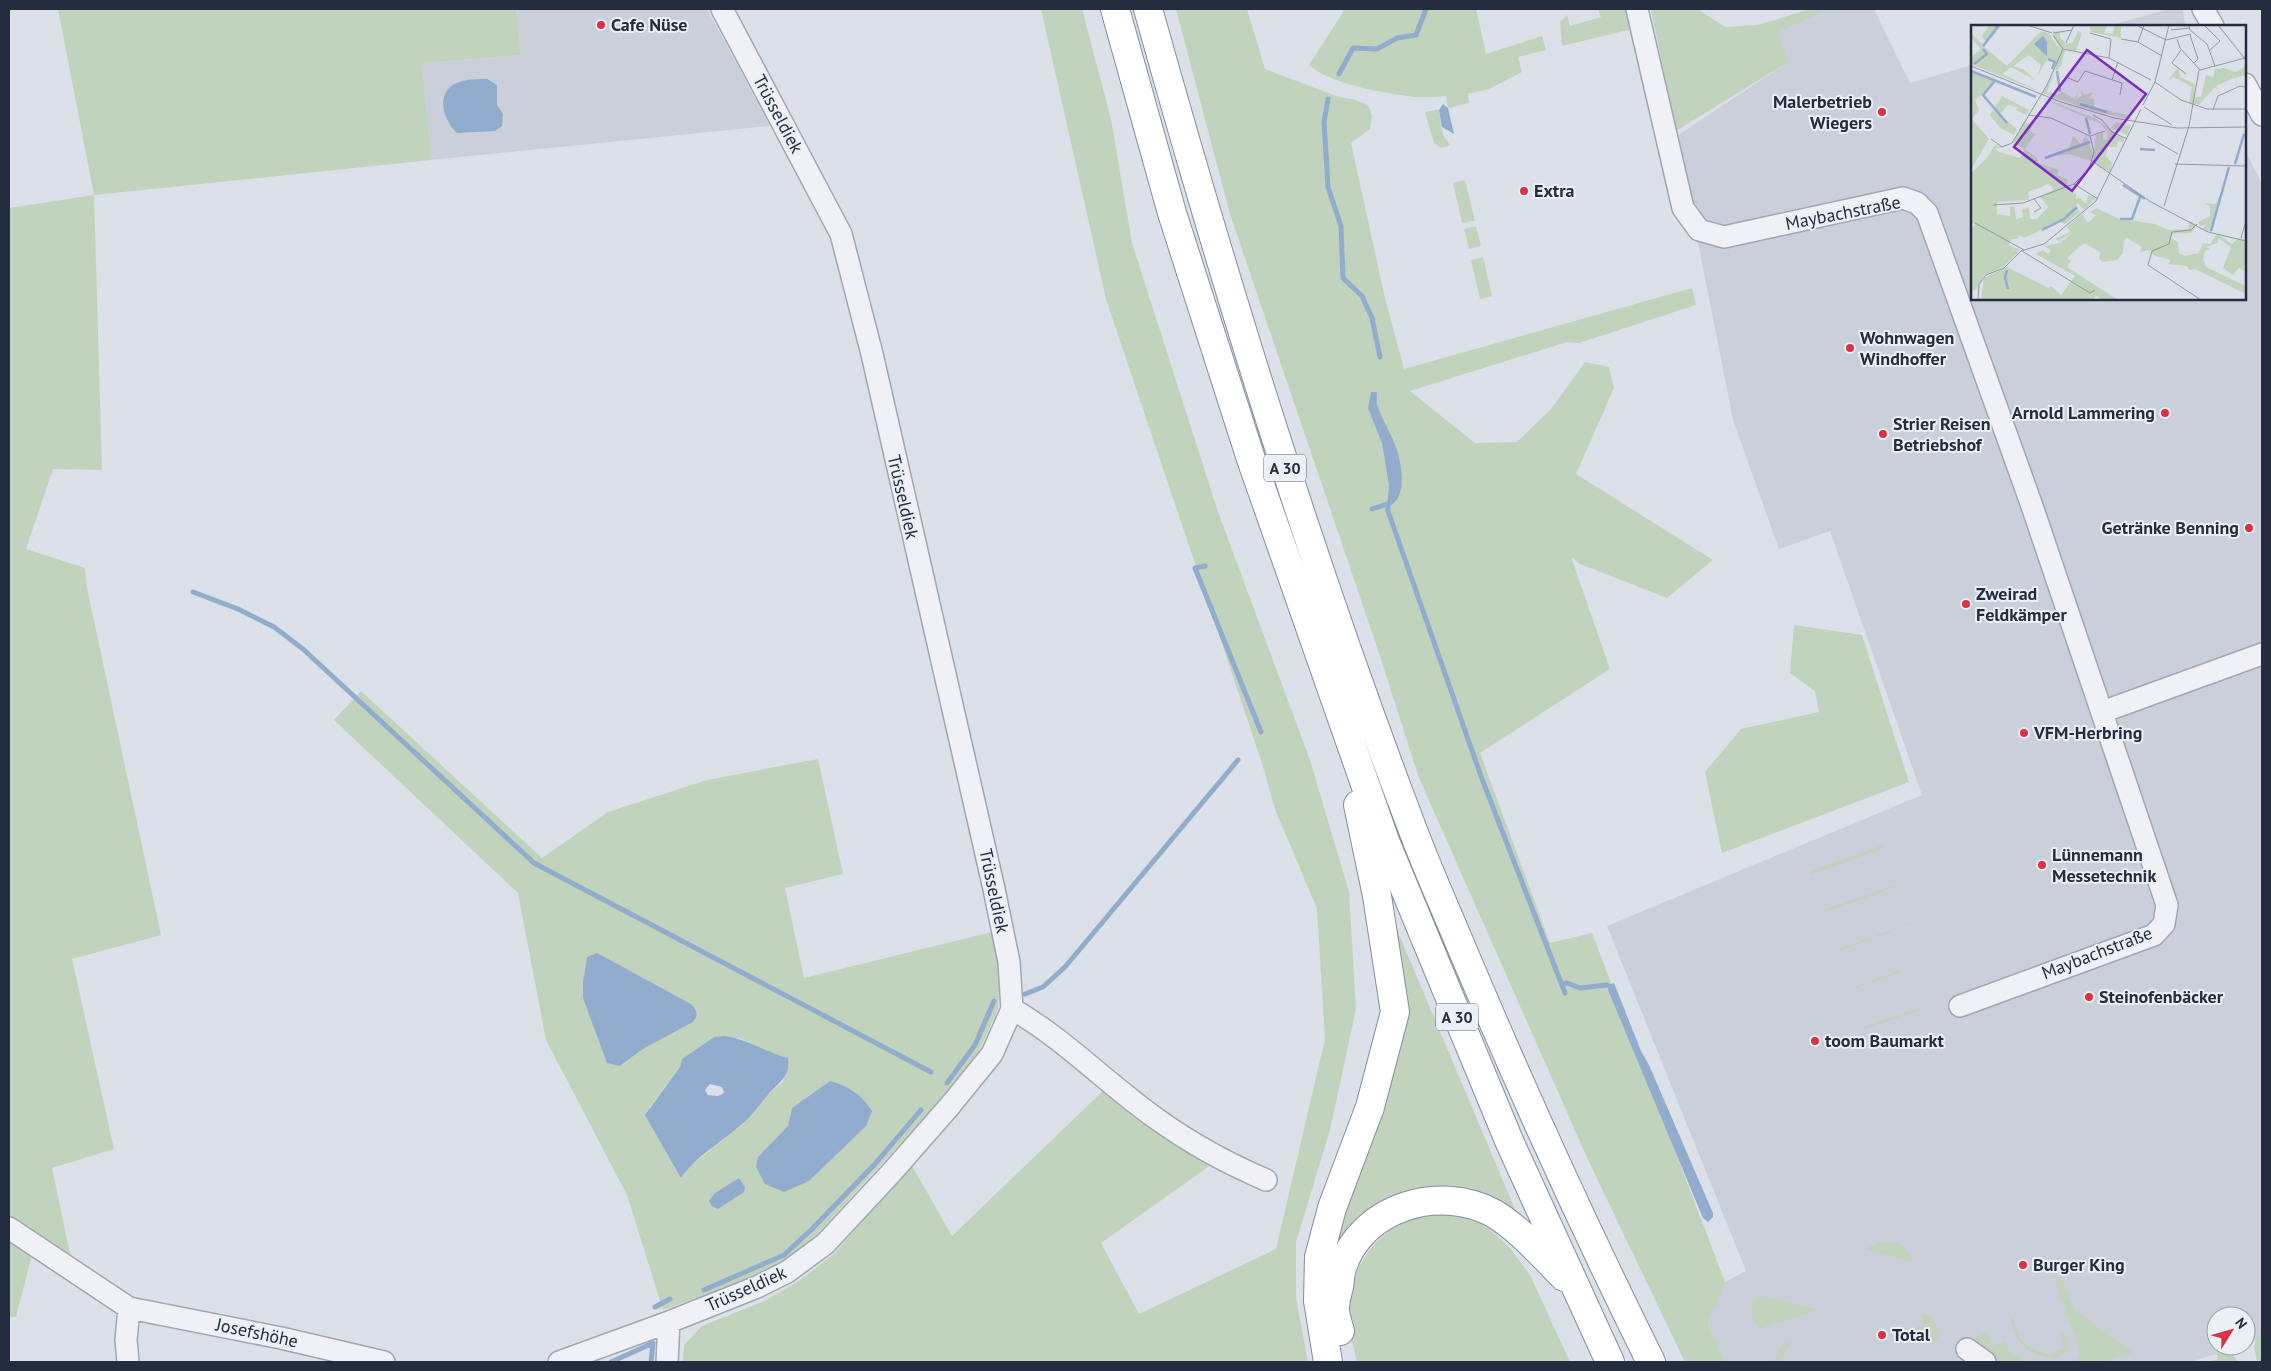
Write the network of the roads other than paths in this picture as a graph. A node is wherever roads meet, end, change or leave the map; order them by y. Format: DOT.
graph roads {
  1 [pos="722,9"];
  2 [pos="1115,9"];
  3 [pos="1148,9"];
  4 [pos="1637,9"];
  5 [pos="2203,9"];
  6 [pos="2212,25"];
  7 [pos="2246,86"];
  8 [pos="2262,115"];
  9 [pos="2262,654"];
  10 [pos="2102,712"];
  11 [pos="1349,741"];
  12 [pos="1960,1006"];
  13 [pos="1012,1009"];
  14 [pos="1266,1180"];
  15 [pos="9,1228"];
  16 [pos="1574,1287"];
  17 [pos="129,1308"];
  18 [pos="669,1322"];
  19 [pos="128,1362"];
  20 [pos="384,1362"];
  21 [pos="559,1362"];
  22 [pos="667,1362"];
  23 [pos="1328,1362"];
  24 [pos="1347,1362"];
  25 [pos="1610,1362"];
  26 [pos="1651,1362"];
  27 [pos="1974,1362"];
  28 [pos="1985,1362"];
  1 -- 13 [label="street, Trüsseldiek"];
  2 -- 11 [label="highway, A 30"];
  3 -- 26 [label="highway, A 30"];
  4 -- 10 [label="street, Maybachstraße"];
  5 -- 6 [label="street"];
  7 -- 8 [label="street"];
  9 -- 10 [label="street"];
  10 -- 12 [label="street, Maybachstraße"];
  11 -- 16 [label="highway, A 30"];
  11 -- 23 [label="highway"];
  13 -- 14 [label="street"];
  13 -- 18 [label="street, Trüsseldiek"];
  15 -- 17 [label="street, Josefshöhe"];
  16 -- 24 [label="highway"];
  16 -- 25 [label="highway, A 30"];
  17 -- 19 [label="street"];
  17 -- 20 [label="street, Josefshöhe"];
  18 -- 21 [label="street"];
  18 -- 22 [label="street"];
  27 -- 28 [label="street"];
}
